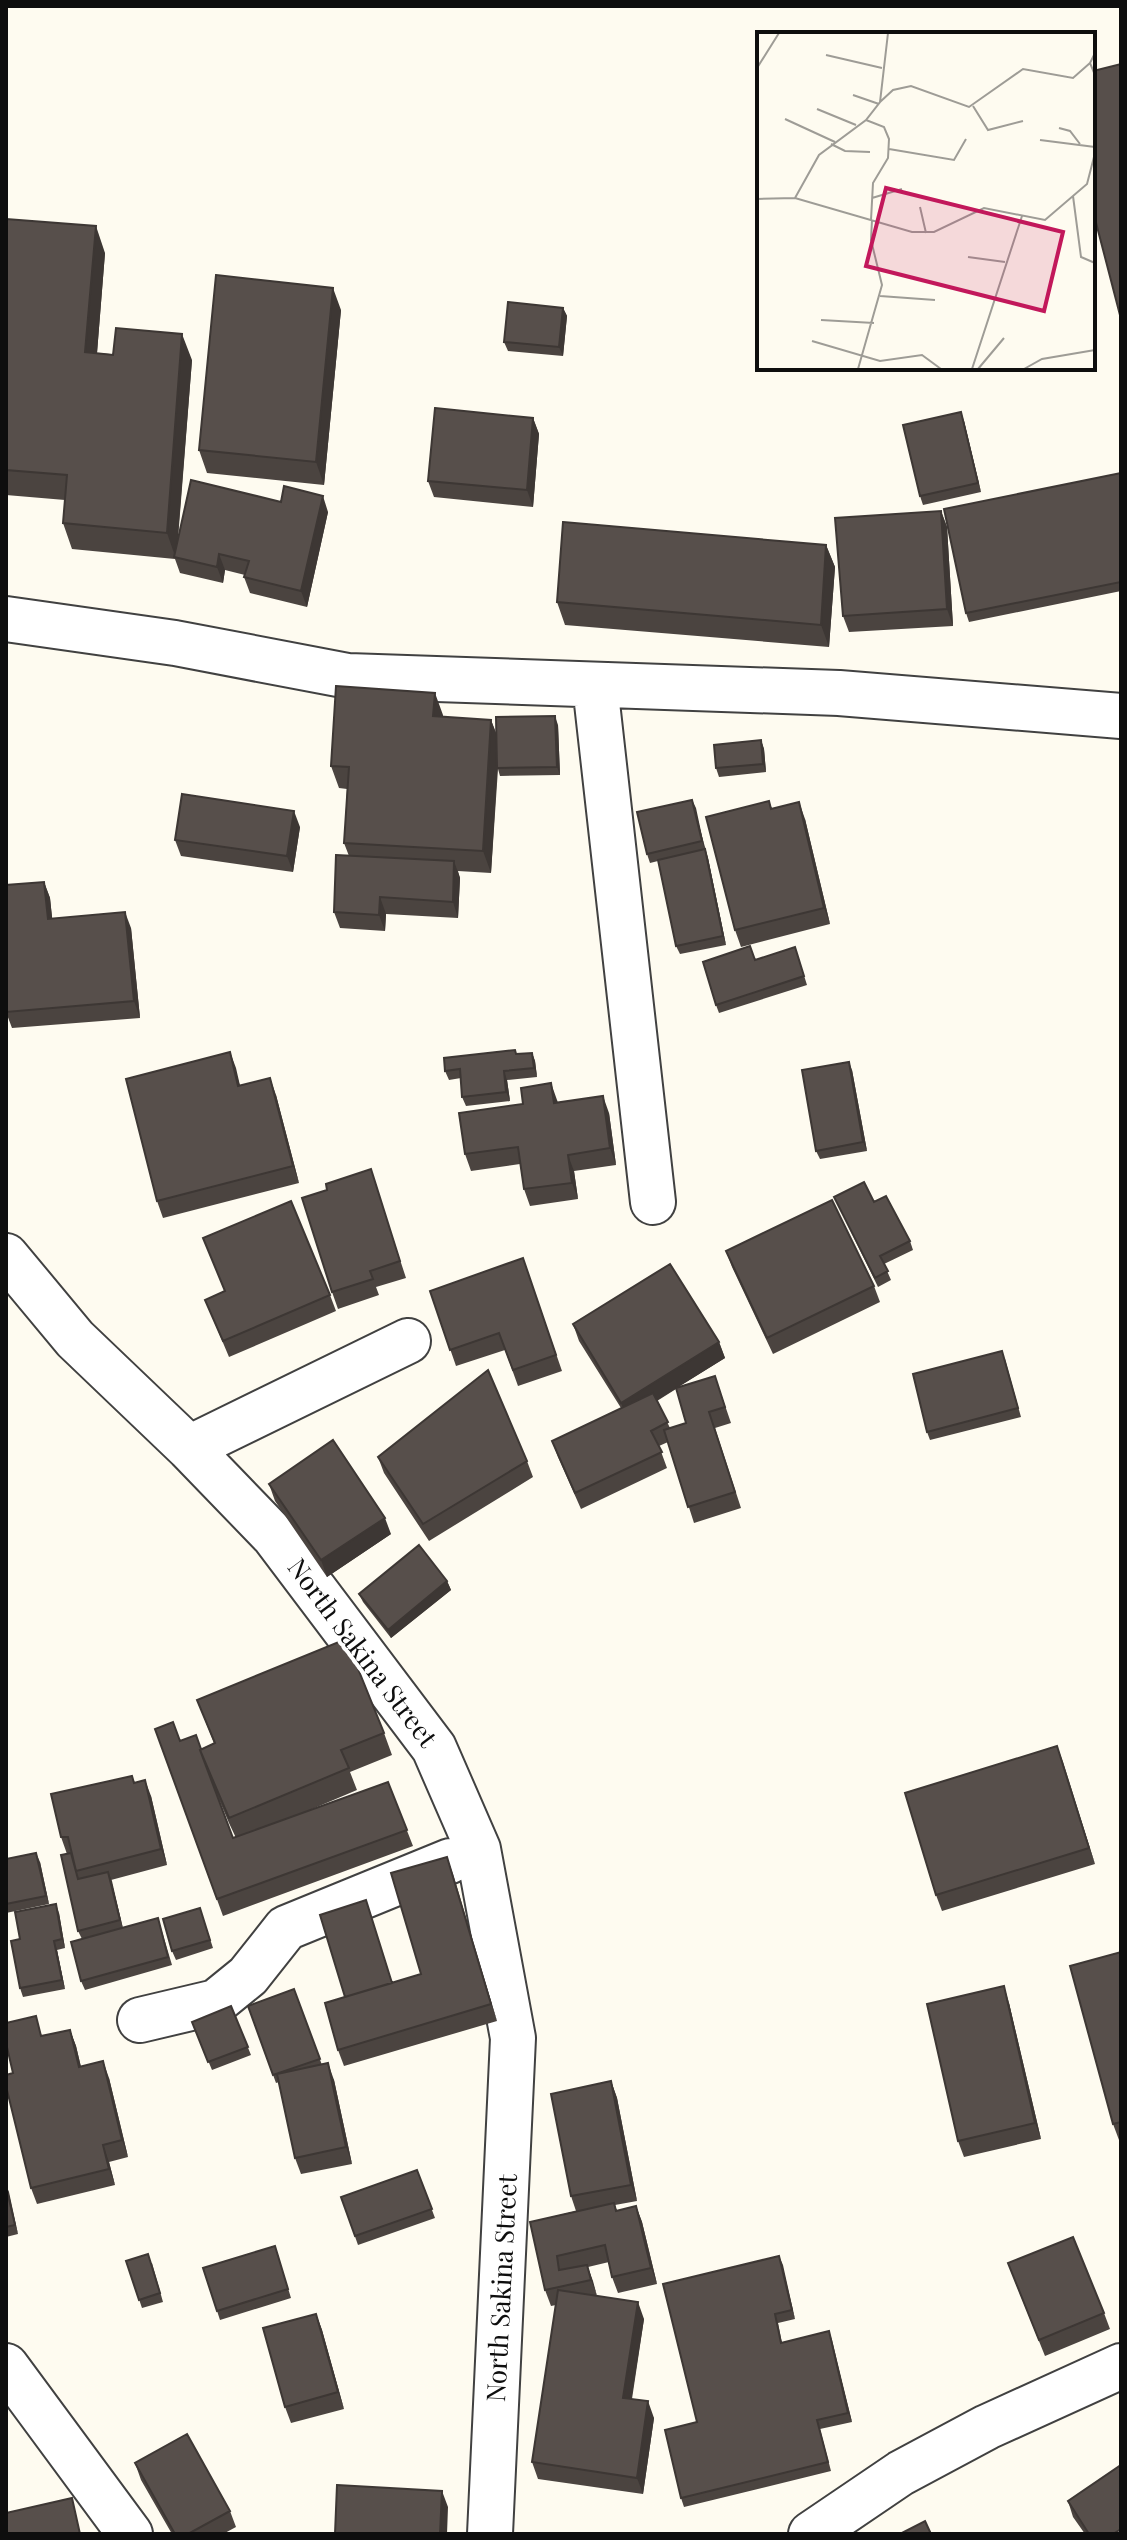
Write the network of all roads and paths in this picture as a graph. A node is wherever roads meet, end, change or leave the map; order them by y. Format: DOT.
graph roads {
  1 [pos="6,619"];
  2 [pos="595,685"];
  3 [pos="1121,716"];
  4 [pos="653,1202"];
  5 [pos="6,1256"];
  6 [pos="408,1341"];
  7 [pos="189,1448"];
  8 [pos="478,1849"];
  9 [pos="140,2020"];
  10 [pos="6,2366"];
  11 [pos="1121,2366"];
  12 [pos="130,2534"];
  13 [pos="490,2534"];
  14 [pos="811,2534"];
  1 -- 2 [label="street"];
  2 -- 3 [label="street"];
  2 -- 4 [label="street"];
  5 -- 7 [label="street, North Sakina Street"];
  6 -- 7 [label="street"];
  7 -- 8 [label="street, North Sakina Street"];
  8 -- 9 [label="street"];
  8 -- 13 [label="street, North Sakina Street"];
  10 -- 12 [label="street"];
  11 -- 14 [label="street"];
}
